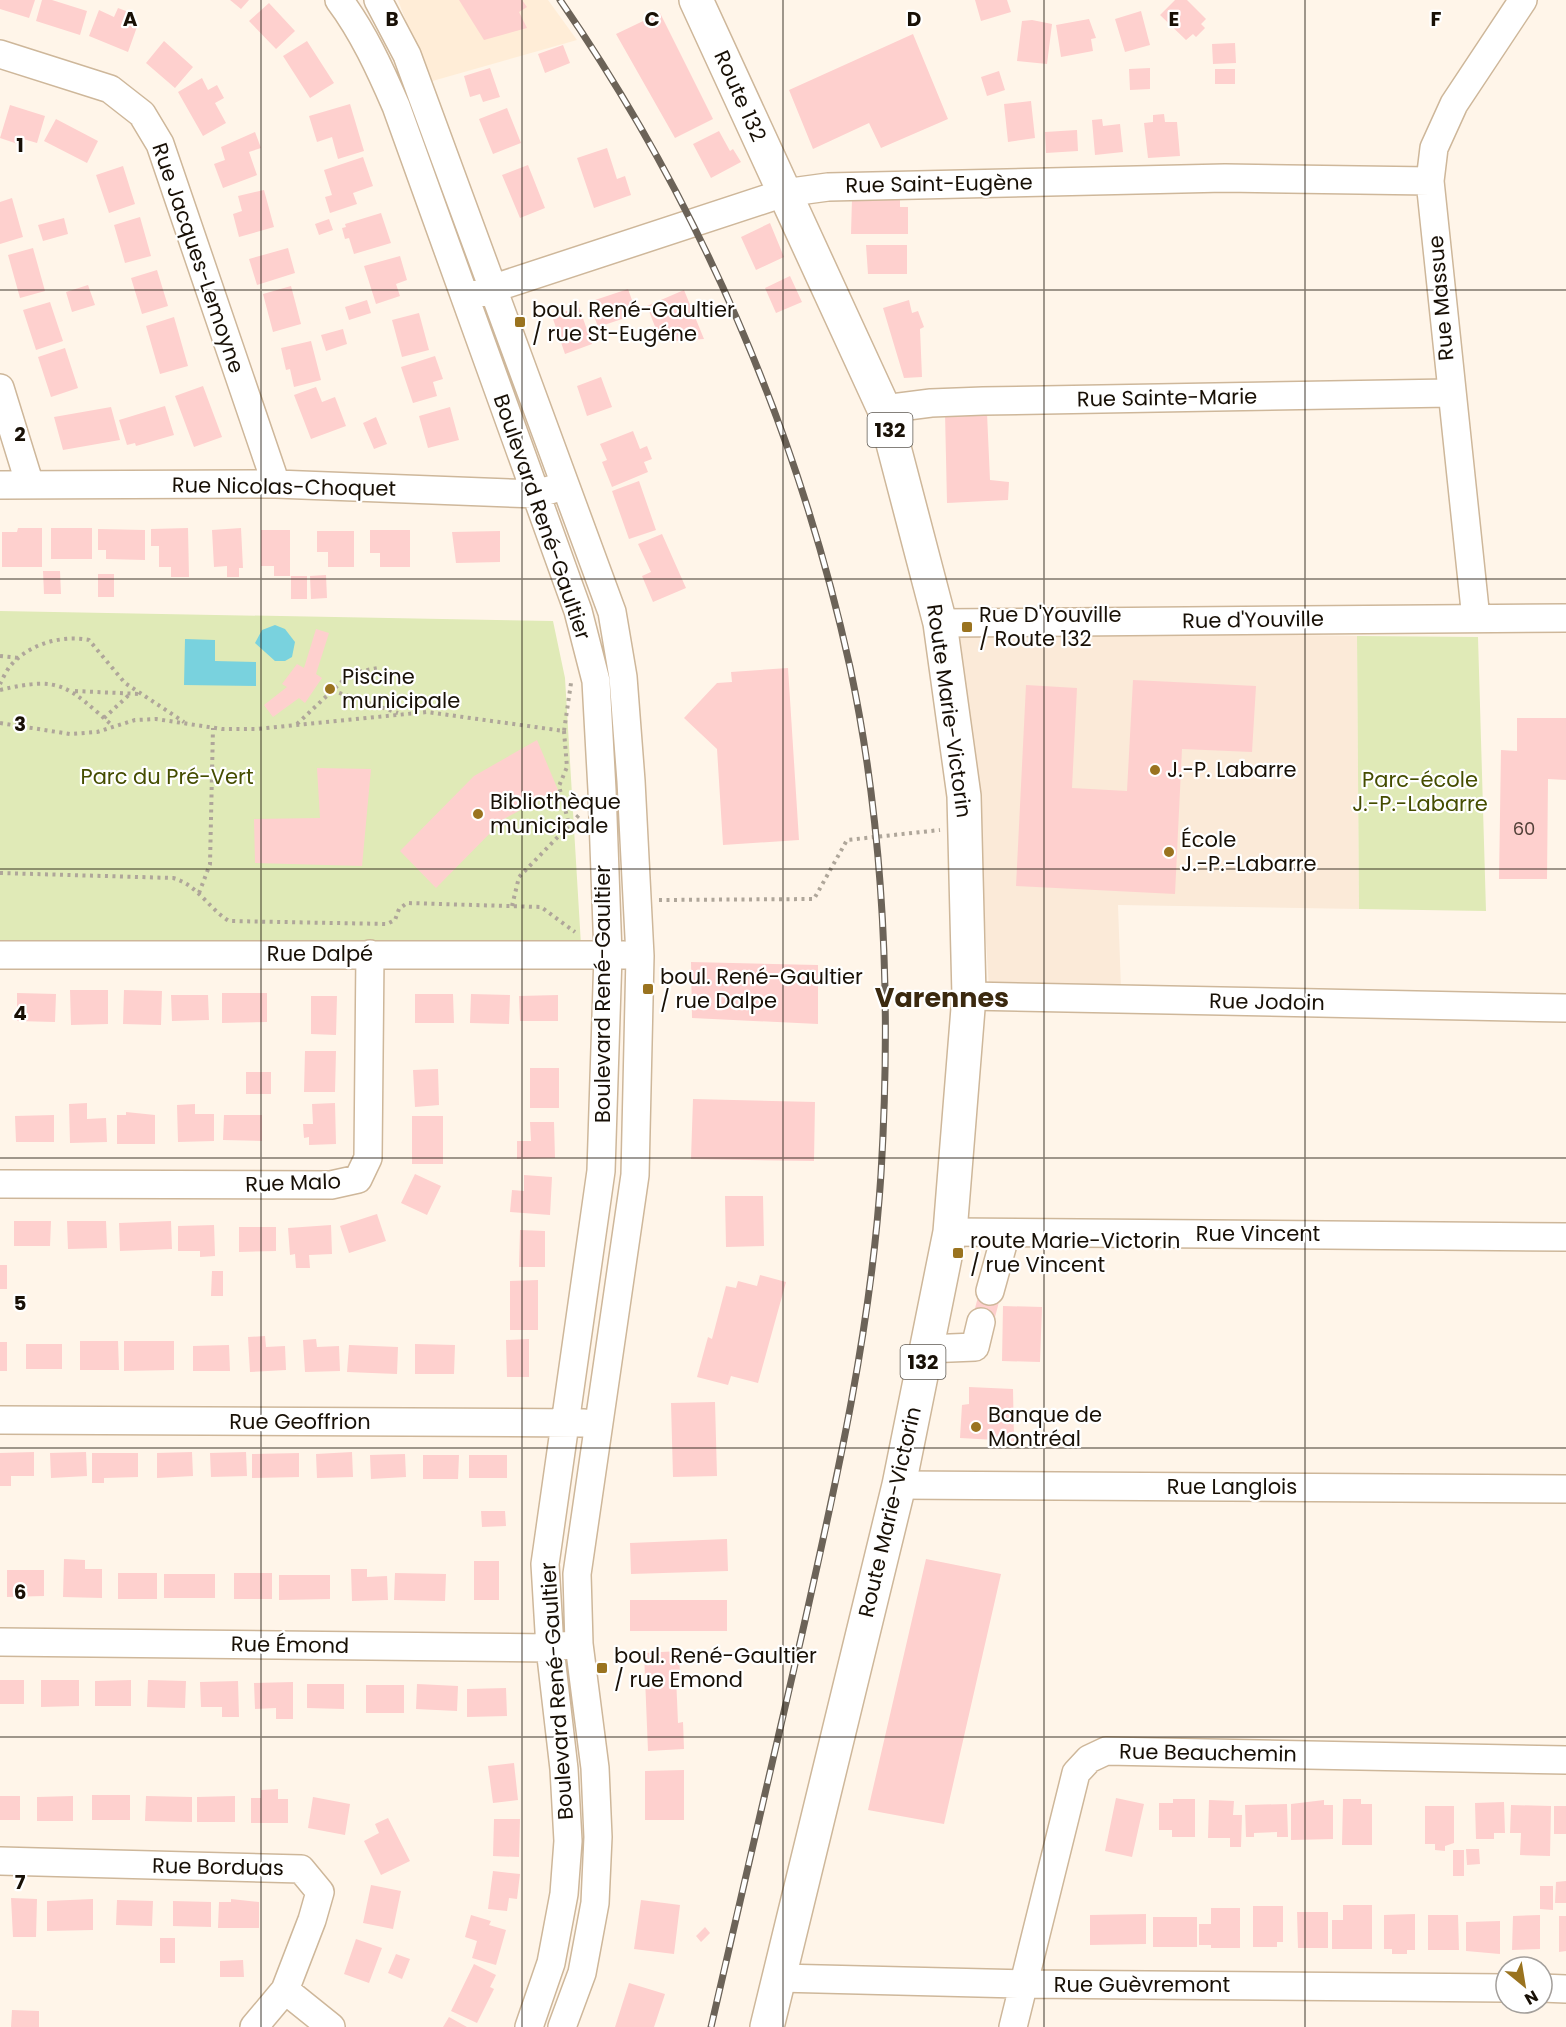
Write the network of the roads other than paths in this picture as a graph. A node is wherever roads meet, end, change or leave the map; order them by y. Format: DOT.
graph roads {
  1 [pos="339,0"];
  2 [pos="378,0"];
  3 [pos="696,0"];
  4 [pos="1522,0"];
  5 [pos="0,54"];
  6 [pos="407,55"];
  7 [pos="380,68"];
  8 [pos="1430,181"];
  9 [pos="784,193"];
  10 [pos="492,288"];
  11 [pos="465,298"];
  12 [pos="0,388"];
  13 [pos="1450,393"];
  14 [pos="884,409"];
  15 [pos="276,484"];
  16 [pos="0,485"];
  17 [pos="30,485"];
  18 [pos="566,485"];
  19 [pos="537,494"];
  20 [pos="1566,618"];
  21 [pos="1476,619"];
  22 [pos="940,623"];
  23 [pos="623,677"];
  24 [pos="583,682"];
  25 [pos="370,954"];
  26 [pos="0,955"];
  27 [pos="608,955"];
  28 [pos="640,956"];
  29 [pos="969,996"];
  30 [pos="1566,1008"];
  31 [pos="0,1184"];
  32 [pos="950,1232"];
  33 [pos="1006,1233"];
  34 [pos="1566,1237"];
  35 [pos="990,1291"];
  36 [pos="981,1322"];
  37 [pos="926,1349"];
  38 [pos="0,1420"];
  39 [pos="567,1423"];
  40 [pos="600,1424"];
  41 [pos="899,1485"];
  42 [pos="1566,1489"];
  43 [pos="0,1642"];
  44 [pos="579,1644"];
  45 [pos="550,1648"];
  46 [pos="1566,1760"];
  47 [pos="0,1861"];
  48 [pos="779,1978"];
  49 [pos="1023,1984"];
  50 [pos="1494,1988"];
  51 [pos="285,1990"];
  52 [pos="254,2027"];
  53 [pos="331,2027"];
  54 [pos="529,2027"];
  55 [pos="562,2027"];
  56 [pos="767,2027"];
  57 [pos="1013,2027"];
  1 -- 7 [label="street, Boulevard René-Gaultier"];
  2 -- 6 [label="street, Boulevard René-Gaultier"];
  3 -- 9 [label="main road, Route 132 / 132"];
  4 -- 8 [label="street, Rue Massue"];
  5 -- 15 [label="street, Rue Jacques-Lemoyne"];
  6 -- 7 [label="street"];
  6 -- 10 [label="street, Boulevard René-Gaultier"];
  7 -- 11 [label="street, Boulevard René-Gaultier"];
  8 -- 9 [label="street, Rue Saint-Eugène"];
  8 -- 13 [label="street, Rue Massue"];
  9 -- 10 [label="street, Rue Saint-Eugène"];
  9 -- 14 [label="main road, Route Marie-Victorin / 132"];
  10 -- 11 [label="street, Rue Saint-Eugène"];
  10 -- 18 [label="street, Boulevard René-Gaultier"];
  11 -- 19 [label="street, Boulevard René-Gaultier"];
  12 -- 17 [label="street"];
  13 -- 14 [label="street, Rue Sainte-Marie"];
  13 -- 21 [label="street, Rue Massue"];
  14 -- 22 [label="main road, Route Marie-Victorin / 132"];
  15 -- 17 [label="street, Rue Nicolas-Choquet"];
  15 -- 19 [label="street, Rue Nicolas-Choquet"];
  16 -- 17 [label="street, Rue Nicolas-Choquet"];
  18 -- 19 [label="street, Rue Nicolas-Choquet"];
  18 -- 23 [label="street, Boulevard René-Gaultier"];
  19 -- 24 [label="street, Boulevard René-Gaultier"];
  20 -- 21 [label="street, Rue d'Youville"];
  21 -- 22 [label="street, Rue d'Youville"];
  22 -- 29 [label="main road, Route Marie-Victorin / 132"];
  23 -- 24 [label="street"];
  23 -- 28 [label="street, Boulevard René-Gaultier"];
  24 -- 27 [label="street, Boulevard René-Gaultier"];
  25 -- 26 [label="street, Rue Dalpé"];
  25 -- 27 [label="street, Rue Dalpé"];
  25 -- 31 [label="street, Rue Malo"];
  27 -- 28 [label="street, Rue Dalpé"];
  27 -- 39 [label="street, Boulevard René-Gaultier"];
  28 -- 40 [label="street, Boulevard René-Gaultier"];
  29 -- 30 [label="street, Rue Jodoin"];
  29 -- 32 [label="main road, Route Marie-Victorin / 132"];
  32 -- 33 [label="street, Rue Vincent"];
  32 -- 37 [label="main road, Route Marie-Victorin / 132"];
  33 -- 34 [label="street, Rue Vincent"];
  33 -- 35 [label="street"];
  36 -- 37 [label="street"];
  37 -- 41 [label="main road, Route Marie-Victorin / 132"];
  38 -- 39 [label="street, Rue Geoffrion"];
  39 -- 40 [label="street, Rue Geoffrion"];
  39 -- 45 [label="street, Boulevard René-Gaultier"];
  40 -- 44 [label="street, Boulevard René-Gaultier"];
  41 -- 42 [label="street, Rue Langlois"];
  41 -- 48 [label="main road, Route Marie-Victorin / 132"];
  43 -- 45 [label="street, Rue Émond"];
  44 -- 45 [label="street, Rue Émond"];
  44 -- 55 [label="street, Boulevard René-Gaultier"];
  45 -- 54 [label="street, Boulevard René-Gaultier"];
  46 -- 49 [label="street, Rue Beauchemin"];
  47 -- 51 [label="street, Rue Borduas"];
  48 -- 49 [label="street, Rue Guèvremont"];
  48 -- 56 [label="main road, Route Marie-Victorin / 132"];
  49 -- 50 [label="street, Rue Guèvremont"];
  49 -- 57 [label="street, Rue Beauchemin"];
  51 -- 52 [label="street, Rue Borduas"];
  51 -- 53 [label="street"];
}
